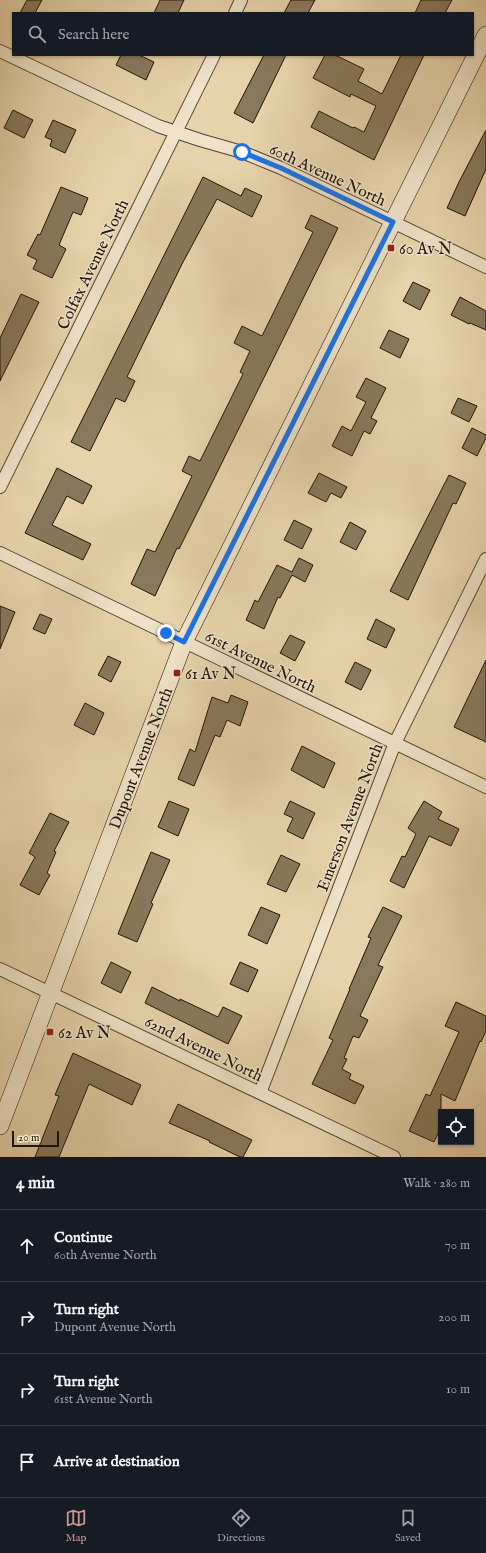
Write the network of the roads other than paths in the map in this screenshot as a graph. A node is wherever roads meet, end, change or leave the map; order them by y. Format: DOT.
graph roads {
  1 [pos="242,0"];
  2 [pos="236,12"];
  3 [pos="486,35"];
  4 [pos="0,51"];
  5 [pos="213,56"];
  6 [pos="175,132"];
  7 [pos="393,222"];
  8 [pos="486,267"];
  9 [pos="0,487"];
  10 [pos="0,553"];
  11 [pos="486,559"];
  12 [pos="184,642"];
  13 [pos="395,743"];
  14 [pos="486,787"];
  15 [pos="0,969"];
  16 [pos="50,993"];
  17 [pos="260,1093"];
  18 [pos="0,1126"];
  19 [pos="394,1157"];
  1 -- 2 [label="street"];
  3 -- 7 [label="street, Dupont Avenue North"];
  4 -- 6 [label="street, 60th Avenue North"];
  5 -- 6 [label="street, Colfax Avenue North"];
  6 -- 7 [label="street, 60th Avenue North"];
  6 -- 9 [label="street, Colfax Avenue North"];
  7 -- 8 [label="street, 60th Avenue North"];
  7 -- 12 [label="street, Dupont Avenue North"];
  10 -- 12 [label="street, 61st Avenue North"];
  11 -- 13 [label="street, Emerson Avenue North"];
  12 -- 13 [label="street, 61st Avenue North"];
  12 -- 16 [label="street, Dupont Avenue North"];
  13 -- 14 [label="street, 61st Avenue North"];
  13 -- 17 [label="street, Emerson Avenue North"];
  15 -- 16 [label="street, 62nd Avenue North"];
  16 -- 17 [label="street, 62nd Avenue North"];
  16 -- 18 [label="street, Dupont Avenue North"];
  17 -- 19 [label="street, 62nd Avenue North"];
}
